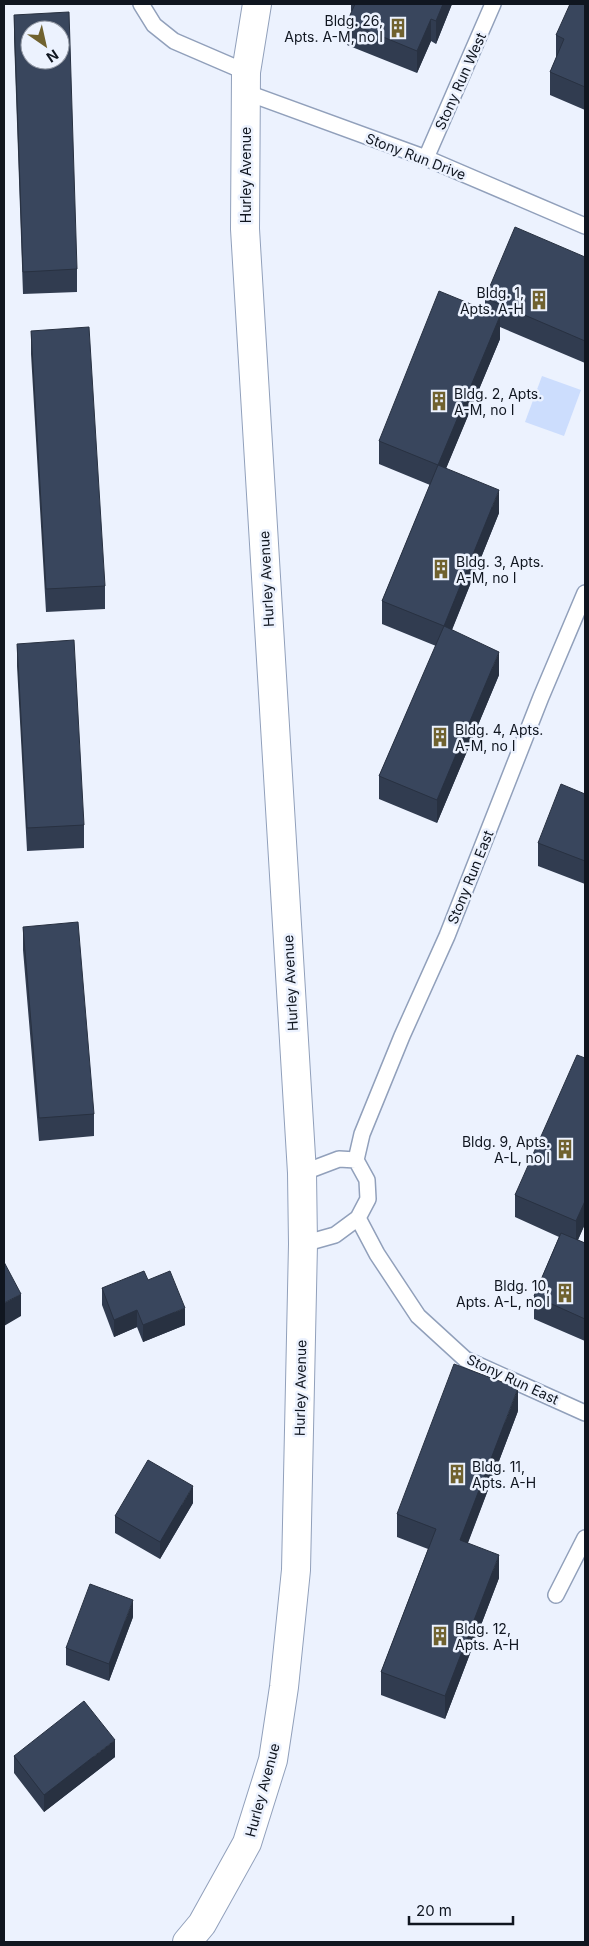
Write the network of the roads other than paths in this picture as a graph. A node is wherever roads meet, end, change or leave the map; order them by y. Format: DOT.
graph roads {
  1 [pos="141,4"];
  2 [pos="256,4"];
  3 [pos="493,4"];
  4 [pos="245,82"];
  5 [pos="426,158"];
  6 [pos="585,226"];
  7 [pos="585,593"];
  8 [pos="356,1160"];
  9 [pos="302,1173"];
  10 [pos="358,1218"];
  11 [pos="303,1244"];
  12 [pos="585,1413"];
  13 [pos="585,1538"];
  14 [pos="556,1595"];
  15 [pos="186,1942"];
  1 -- 4 [label="lane, Stony Run Drive"];
  2 -- 4 [label="street, Hurley Avenue"];
  3 -- 5 [label="lane, Stony Run West"];
  4 -- 5 [label="lane, Stony Run Drive"];
  4 -- 9 [label="street, Hurley Avenue"];
  5 -- 6 [label="lane, Stony Run Drive"];
  7 -- 8 [label="lane, Stony Run East"];
  8 -- 9 [label="lane"];
  8 -- 10 [label="lane"];
  9 -- 11 [label="street, Hurley Avenue"];
  10 -- 11 [label="lane"];
  10 -- 12 [label="lane, Stony Run East"];
  11 -- 15 [label="street, Hurley Avenue"];
  13 -- 14 [label="lane"];
}
